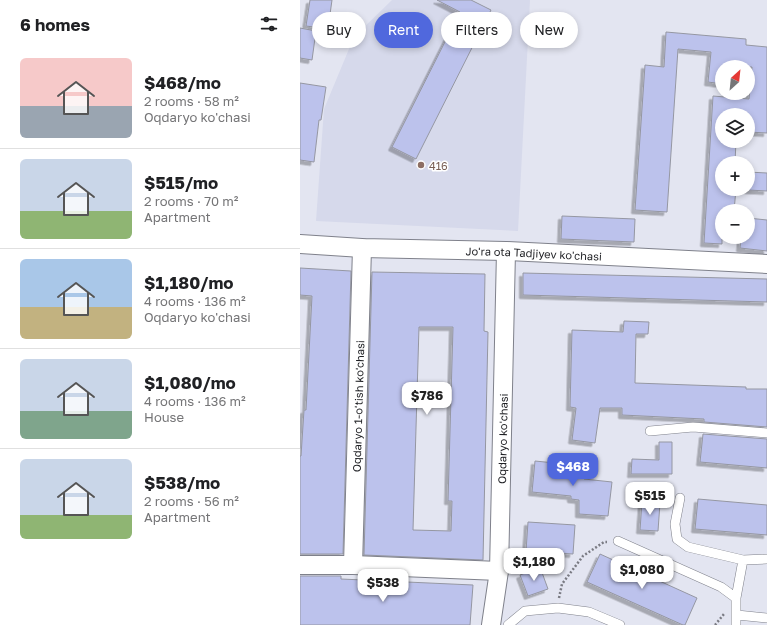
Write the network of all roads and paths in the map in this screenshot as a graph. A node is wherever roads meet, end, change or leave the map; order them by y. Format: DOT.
graph roads {
  1 [pos="300,244"];
  2 [pos="362,248"];
  3 [pos="506,251"];
  4 [pos="767,264"];
  5 [pos="650,431"];
  6 [pos="767,432"];
  7 [pos="680,498"];
  8 [pos="618,541"];
  9 [pos="767,559"];
  10 [pos="743,560"];
  11 [pos="300,565"];
  12 [pos="353,565"];
  13 [pos="499,571"];
  14 [pos="736,598"];
  15 [pos="558,608"];
  16 [pos="737,615"];
  17 [pos="767,618"];
  18 [pos="491,625"];
  19 [pos="508,625"];
  20 [pos="620,625"];
  21 [pos="736,625"];
  1 -- 2 [label="street, Jo'ra ota Tadjiyev ko'chasi"];
  2 -- 3 [label="street, Jo'ra ota Tadjiyev ko'chasi"];
  2 -- 12 [label="street, Oqdaryo 1-o'tish ko'chasi"];
  3 -- 4 [label="street, Jo'ra ota Tadjiyev ko'chasi"];
  3 -- 13 [label="street, Oqdaryo ko'chasi"];
  5 -- 6 [label="lane"];
  7 -- 10 [label="lane"];
  8 -- 14 [label="lane"];
  8 -- 15 [label="path"];
  9 -- 10 [label="lane"];
  10 -- 14 [label="lane"];
  11 -- 12 [label="street"];
  12 -- 13 [label="street"];
  13 -- 18 [label="street, Oqdaryo ko'chasi"];
  14 -- 16 [label="lane"];
  15 -- 19 [label="lane"];
  15 -- 20 [label="lane"];
  16 -- 17 [label="lane"];
  16 -- 21 [label="lane"];
}
